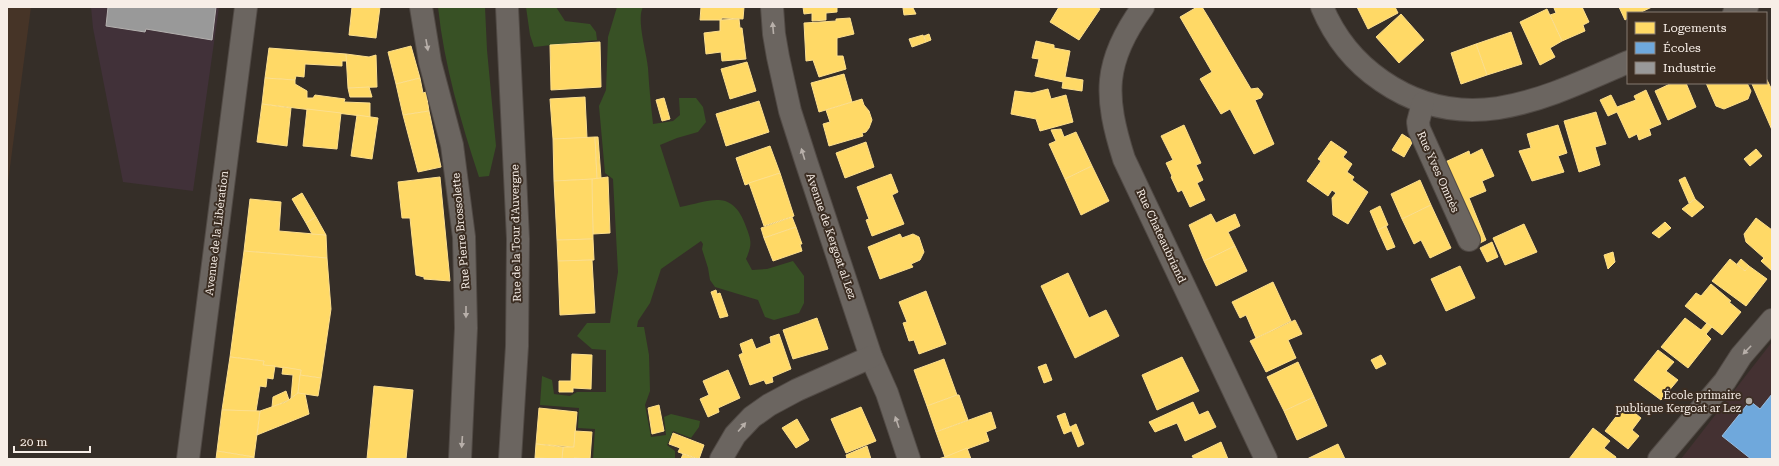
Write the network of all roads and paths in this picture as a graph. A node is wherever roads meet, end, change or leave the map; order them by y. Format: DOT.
graph roads {
  1 [pos="246,7"];
  2 [pos="421,7"];
  3 [pos="507,7"];
  4 [pos="772,7"];
  5 [pos="1143,7"];
  6 [pos="1322,7"];
  7 [pos="1747,7"];
  8 [pos="1736,12"];
  9 [pos="1627,62"];
  10 [pos="1423,103"];
  11 [pos="1469,240"];
  12 [pos="1772,320"];
  13 [pos="871,356"];
  14 [pos="188,459"];
  15 [pos="460,459"];
  16 [pos="510,459"];
  17 [pos="721,459"];
  18 [pos="910,459"];
  19 [pos="1266,459"];
  20 [pos="1660,459"];
  1 -- 14 [label="street, Avenue de la Libération"];
  2 -- 15 [label="street, Rue Pierre Brossolette, one-way"];
  3 -- 16 [label="street, Rue de la Tour d'Auvergne"];
  13 -- 4 [label="street, Avenue de Kergoat al Lez, one-way"];
  5 -- 19 [label="street, Rue Chateaubriand"];
  6 -- 10 [label="street"];
  7 -- 8 [label="street"];
  9 -- 10 [label="street"];
  10 -- 11 [label="street, Rue Yves Omnès"];
  12 -- 20 [label="street, one-way"];
  17 -- 13 [label="street, one-way"];
  18 -- 13 [label="street, Avenue de Kergoat al Lez, one-way"];
}
